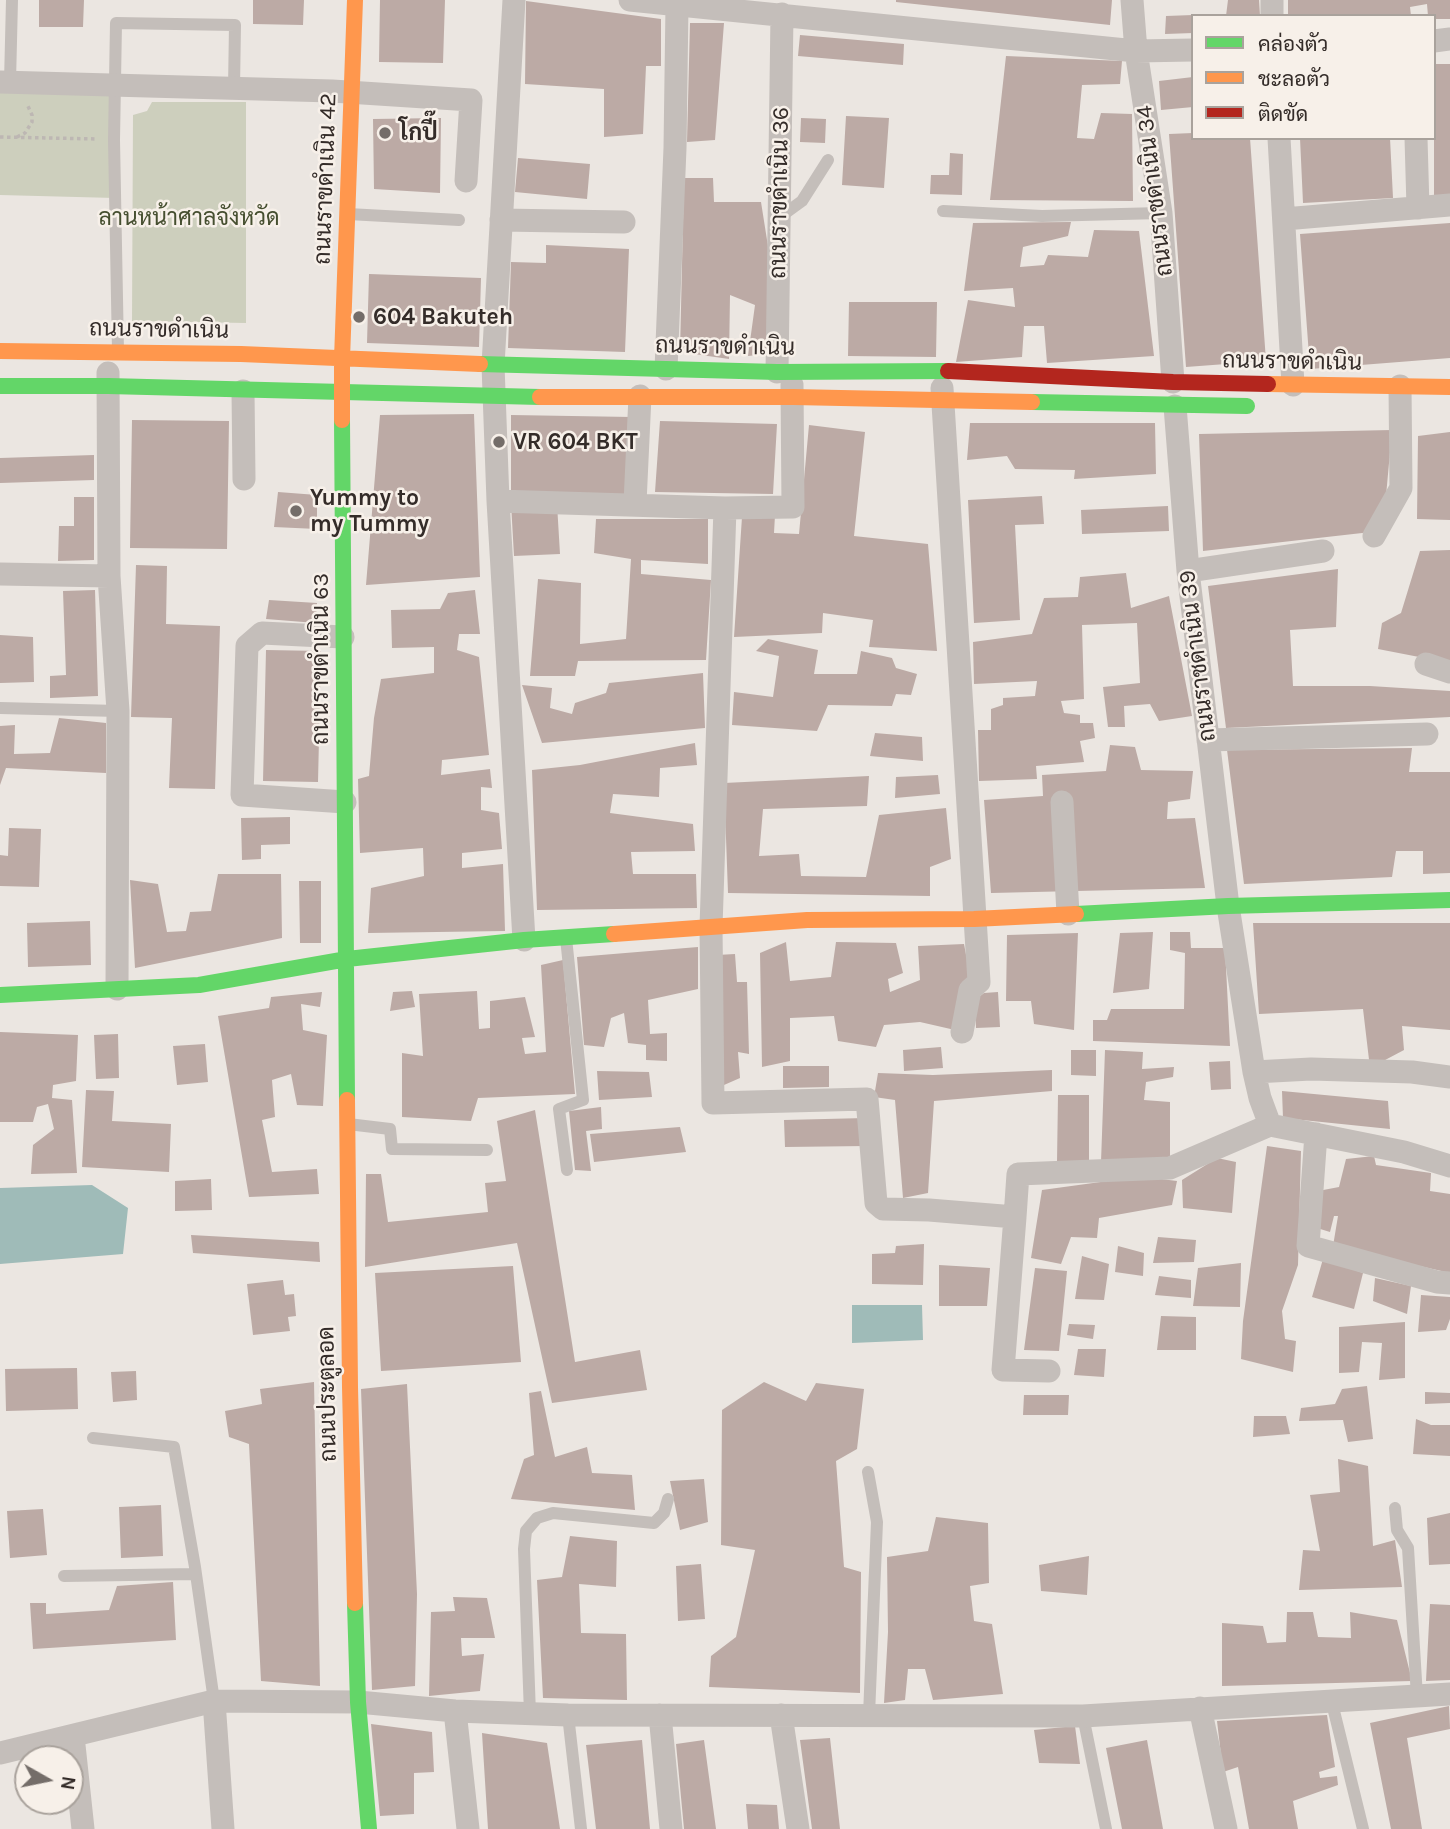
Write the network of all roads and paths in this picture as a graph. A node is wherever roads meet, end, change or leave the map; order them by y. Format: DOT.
graph roads {
  1 [pos="12,0"];
  2 [pos="355,0"];
  3 [pos="514,0"];
  4 [pos="630,0"];
  5 [pos="1132,0"];
  6 [pos="677,5"];
  7 [pos="782,15"];
  8 [pos="1191,50"];
  9 [pos="1136,51"];
  10 [pos="115,85"];
  11 [pos="10,88"];
  12 [pos="234,89"];
  13 [pos="352,92"];
  14 [pos="0,135"];
  15 [pos="12,138"];
  16 [pos="114,139"];
  17 [pos="1279,140"];
  18 [pos="1416,140"];
  19 [pos="828,160"];
  20 [pos="466,181"];
  21 [pos="1450,205"];
  22 [pos="1418,208"];
  23 [pos="943,211"];
  24 [pos="1161,213"];
  25 [pos="347,214"];
  26 [pos="780,217"];
  27 [pos="501,219"];
  28 [pos="1284,219"];
  29 [pos="459,220"];
  30 [pos="624,222"];
  31 [pos="0,351"];
  32 [pos="113,352"];
  33 [pos="342,359"];
  34 [pos="493,366"];
  35 [pos="666,369"];
  36 [pos="785,371"];
  37 [pos="941,371"];
  38 [pos="1173,382"];
  39 [pos="1293,385"];
  40 [pos="0,386"];
  41 [pos="108,386"];
  42 [pos="1450,387"];
  43 [pos="243,391"];
  44 [pos="342,393"];
  45 [pos="640,396"];
  46 [pos="494,397"];
  47 [pos="793,397"];
  48 [pos="943,400"];
  49 [pos="1399,401"];
  50 [pos="1175,406"];
  51 [pos="1267,406"];
  52 [pos="244,479"];
  53 [pos="498,501"];
  54 [pos="635,503"];
  55 [pos="725,508"];
  56 [pos="1374,537"];
  57 [pos="1323,551"];
  58 [pos="1188,570"];
  59 [pos="0,575"];
  60 [pos="109,576"];
  61 [pos="343,637"];
  62 [pos="1426,664"];
  63 [pos="1450,672"];
  64 [pos="0,708"];
  65 [pos="118,711"];
  66 [pos="1427,734"];
  67 [pos="1208,740"];
  68 [pos="345,802"];
  69 [pos="1062,802"];
  70 [pos="1450,900"];
  71 [pos="1228,906"];
  72 [pos="1069,914"];
  73 [pos="974,919"];
  74 [pos="711,928"];
  75 [pos="566,937"];
  76 [pos="524,940"];
  77 [pos="346,958"];
  78 [pos="117,989"];
  79 [pos="0,995"];
  80 [pos="962,1032"];
  81 [pos="1254,1072"];
  82 [pos="1450,1077"];
  83 [pos="348,1124"];
  84 [pos="1270,1125"];
  85 [pos="1316,1135"];
  86 [pos="487,1150"];
  87 [pos="1450,1166"];
  88 [pos="567,1170"];
  89 [pos="1015,1217"];
  90 [pos="1450,1283"];
  91 [pos="1049,1371"];
  92 [pos="93,1438"];
  93 [pos="868,1472"];
  94 [pos="668,1499"];
  95 [pos="1395,1508"];
  96 [pos="196,1574"];
  97 [pos="64,1577"];
  98 [pos="1450,1694"];
  99 [pos="1417,1696"];
  100 [pos="214,1701"];
  101 [pos="358,1702"];
  102 [pos="1332,1703"];
  103 [pos="1200,1708"];
  104 [pos="455,1711"];
  105 [pos="530,1714"];
  106 [pos="568,1715"];
  107 [pos="660,1715"];
  108 [pos="781,1715"];
  109 [pos="869,1715"];
  110 [pos="1083,1716"];
  111 [pos="73,1736"];
  112 [pos="0,1754"];
  113 [pos="83,1829"];
  114 [pos="223,1829"];
  115 [pos="369,1829"];
  116 [pos="468,1829"];
  117 [pos="581,1829"];
  118 [pos="671,1829"];
  119 [pos="798,1829"];
  120 [pos="1106,1829"];
  121 [pos="1226,1829"];
  122 [pos="1363,1829"];
  1 -- 11 [label="lane"];
  2 -- 13 [label="street, ถนนราขดำเนิน 42"];
  3 -- 27 [label="street"];
  4 -- 6 [label="street"];
  5 -- 9 [label="street, ถนนราชดำเนิน 34"];
  6 -- 7 [label="street"];
  6 -- 35 [label="street"];
  7 -- 9 [label="street"];
  7 -- 26 [label="street, ถนนราขดำเนิน 36"];
  8 -- 9 [label="street"];
  9 -- 24 [label="street, ถนนราชดำเนิน 34"];
  10 -- 11 [label="street"];
  10 -- 12 [label="street"];
  10 -- 12 [label="lane"];
  10 -- 16 [label="lane"];
  11 -- 15 [label="path"];
  12 -- 13 [label="street"];
  13 -- 20 [label="street"];
  13 -- 25 [label="street, ถนนราขดำเนิน 42"];
  14 -- 15 [label="path"];
  15 -- 16 [label="path"];
  16 -- 32 [label="lane"];
  17 -- 28 [label="street"];
  18 -- 22 [label="street"];
  19 -- 26 [label="lane"];
  21 -- 22 [label="street"];
  22 -- 28 [label="street"];
  23 -- 24 [label="lane"];
  24 -- 38 [label="street, ถนนราชดำเนิน 34"];
  25 -- 29 [label="lane"];
  25 -- 33 [label="street, ถนนราขดำเนิน 42"];
  26 -- 36 [label="street, ถนนราขดำเนิน 36"];
  27 -- 30 [label="street"];
  27 -- 34 [label="street"];
  28 -- 39 [label="street"];
  31 -- 32 [label="street, ถนนราขดำเนิน"];
  32 -- 33 [label="street, ถนนราขดำเนิน"];
  32 -- 41 [label="street"];
  33 -- 34 [label="street, ถนนราขดำเนิน"];
  33 -- 44 [label="street, ถนนราขดำเนิน 63"];
  34 -- 35 [label="street, ถนนราขดำเนิน"];
  34 -- 46 [label="street"];
  35 -- 36 [label="street, ถนนราขดำเนิน"];
  36 -- 37 [label="street, ถนนราขดำเนิน"];
  36 -- 47 [label="street, ถนนราขดำเนิน 36"];
  37 -- 38 [label="street, ถนนราขดำเนิน"];
  37 -- 48 [label="street"];
  38 -- 39 [label="street, ถนนราขดำเนิน"];
  38 -- 50 [label="street"];
  39 -- 49 [label="street, ถนนราขดำเนิน"];
  40 -- 41 [label="street, ถนนราขดำเนิน"];
  41 -- 43 [label="street, ถนนราขดำเนิน"];
  41 -- 60 [label="street"];
  42 -- 49 [label="street, ถนนราขดำเนิน"];
  43 -- 44 [label="street, ถนนราขดำเนิน"];
  43 -- 52 [label="street"];
  44 -- 46 [label="street, ถนนราขดำเนิน"];
  44 -- 61 [label="street, ถนนราขดำเนิน 63"];
  45 -- 46 [label="street, ถนนราขดำเนิน"];
  45 -- 47 [label="street, ถนนราขดำเนิน"];
  45 -- 54 [label="street"];
  46 -- 53 [label="street"];
  47 -- 48 [label="street, ถนนราขดำเนิน"];
  47 -- 55 [label="street, ถนนราขดำเนิน 36"];
  48 -- 50 [label="street, ถนนราขดำเนิน"];
  48 -- 73 [label="street"];
  49 -- 56 [label="street"];
  50 -- 51 [label="street, ถนนราขดำเนิน"];
  50 -- 58 [label="street, ถนนราชดำเนิน 39"];
  53 -- 54 [label="street"];
  53 -- 76 [label="street"];
  54 -- 55 [label="street"];
  55 -- 74 [label="street"];
  57 -- 58 [label="street"];
  58 -- 67 [label="street, ถนนราชดำเนิน 39"];
  59 -- 60 [label="street"];
  60 -- 65 [label="street"];
  61 -- 68 [label="street, ถนนราขดำเนิน 63"];
  61 -- 68 [label="street"];
  62 -- 63 [label="street"];
  64 -- 65 [label="lane"];
  65 -- 78 [label="street"];
  66 -- 67 [label="street"];
  67 -- 71 [label="street, ถนนราชดำเนิน 39"];
  68 -- 77 [label="street, ถนนราขดำเนิน 63"];
  69 -- 72 [label="street"];
  70 -- 71 [label="street"];
  71 -- 72 [label="street"];
  71 -- 81 [label="street, ถนนราชดำเนิน 39"];
  72 -- 73 [label="street"];
  73 -- 74 [label="street"];
  73 -- 80 [label="street"];
  74 -- 75 [label="street"];
  74 -- 89 [label="street"];
  75 -- 76 [label="street"];
  75 -- 88 [label="lane"];
  76 -- 77 [label="street"];
  77 -- 78 [label="street"];
  77 -- 83 [label="street, ถนนประตูลอด"];
  78 -- 79 [label="street"];
  81 -- 82 [label="street"];
  81 -- 84 [label="street, ถนนราชดำเนิน 39"];
  83 -- 86 [label="lane"];
  83 -- 101 [label="street, ถนนประตูลอด"];
  84 -- 85 [label="street"];
  84 -- 89 [label="street"];
  85 -- 87 [label="street"];
  85 -- 90 [label="street"];
  89 -- 91 [label="street"];
  92 -- 96 [label="lane"];
  93 -- 109 [label="lane"];
  94 -- 105 [label="lane"];
  95 -- 99 [label="lane"];
  96 -- 97 [label="lane"];
  96 -- 100 [label="lane"];
  98 -- 99 [label="street"];
  99 -- 102 [label="street"];
  100 -- 101 [label="street"];
  100 -- 111 [label="street"];
  100 -- 114 [label="street"];
  101 -- 104 [label="street"];
  101 -- 115 [label="street, ถนนประตูลอด"];
  102 -- 103 [label="street"];
  102 -- 122 [label="lane"];
  103 -- 110 [label="street"];
  103 -- 121 [label="street"];
  104 -- 105 [label="street"];
  104 -- 116 [label="street"];
  105 -- 106 [label="street"];
  106 -- 107 [label="street"];
  106 -- 117 [label="lane"];
  107 -- 108 [label="street"];
  107 -- 118 [label="street"];
  108 -- 109 [label="street"];
  108 -- 119 [label="street"];
  109 -- 110 [label="street"];
  110 -- 120 [label="lane"];
  111 -- 112 [label="street"];
  111 -- 113 [label="street"];
}
